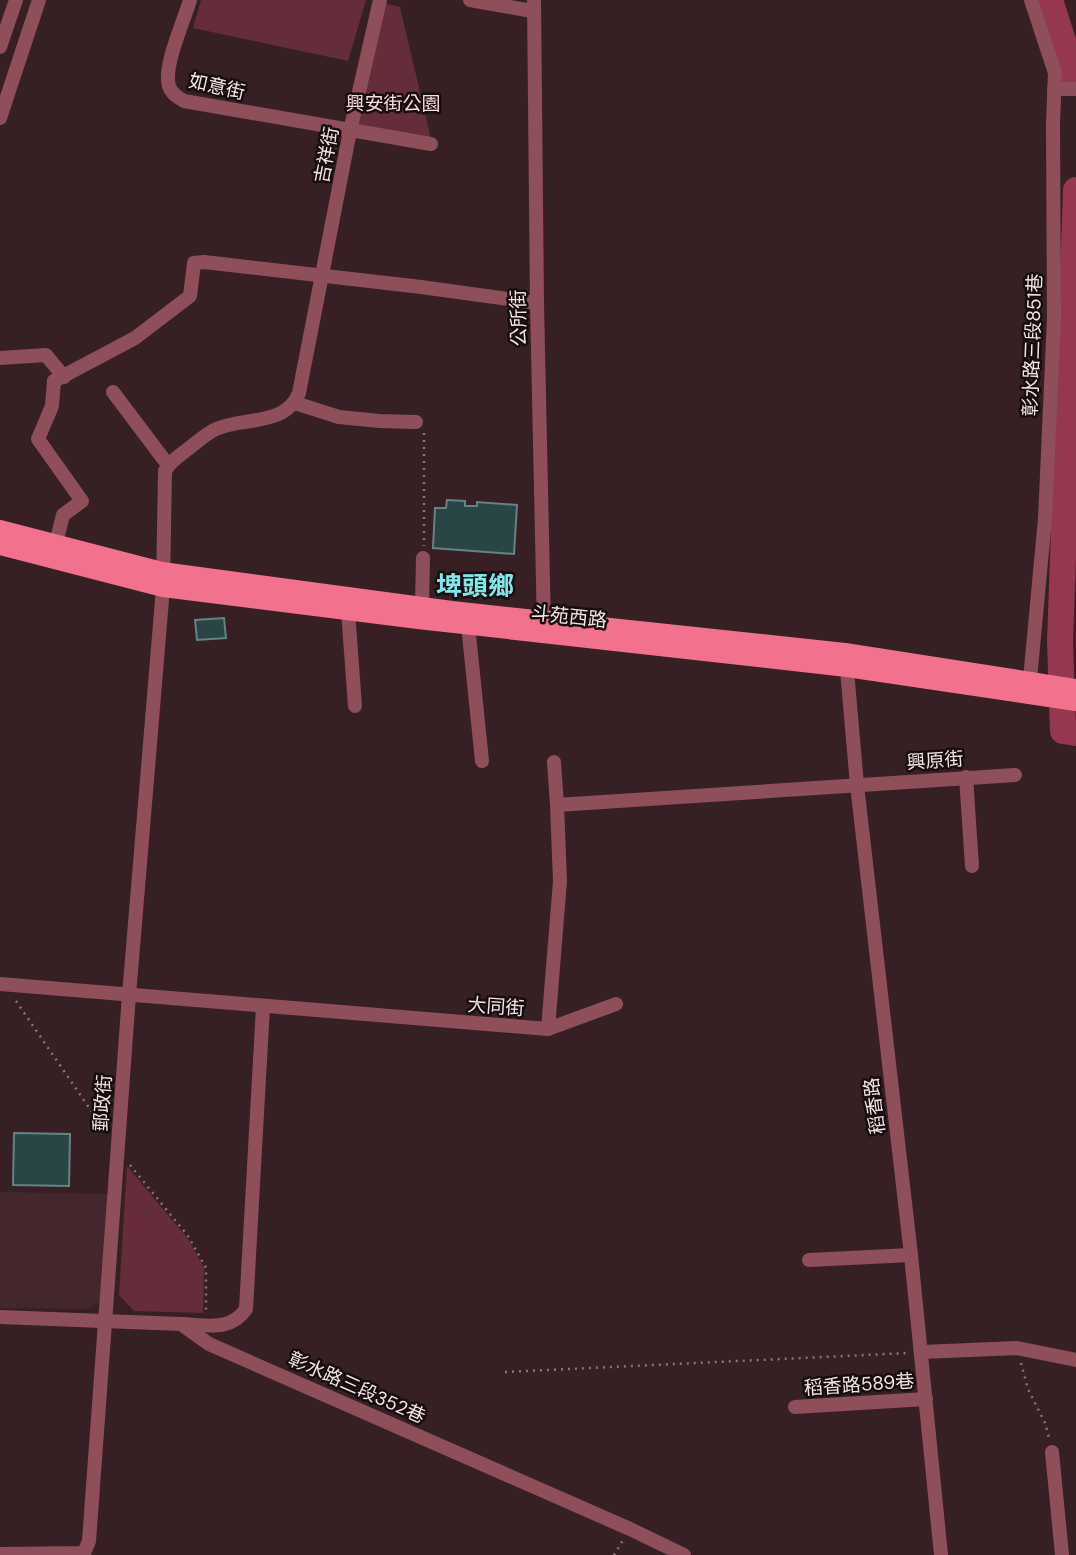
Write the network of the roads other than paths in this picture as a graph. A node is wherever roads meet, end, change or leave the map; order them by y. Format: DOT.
graph roads {
  1 [pos="16,0"];
  2 [pos="39,0"];
  3 [pos="190,0"];
  4 [pos="380,0"];
  5 [pos="470,0"];
  6 [pos="1031,0"];
  7 [pos="533,6"];
  8 [pos="0,47"];
  9 [pos="1055,89"];
  10 [pos="1076,89"];
  11 [pos="0,118"];
  12 [pos="350,131"];
  13 [pos="431,144"];
  14 [pos="321,276"];
  15 [pos="537,303"];
  16 [pos="0,358"];
  17 [pos="64,377"];
  18 [pos="113,392"];
  19 [pos="295,403"];
  20 [pos="416,422"];
  21 [pos="168,465"];
  22 [pos="0,529"];
  23 [pos="56,543"];
  24 [pos="0,545"];
  25 [pos="423,558"];
  26 [pos="162,579"];
  27 [pos="348,611"];
  28 [pos="420,613"];
  29 [pos="468,625"];
  30 [pos="544,627"];
  31 [pos="846,660"];
  32 [pos="1029,688"];
  33 [pos="1076,688"];
  34 [pos="1052,691"];
  35 [pos="1076,702"];
  36 [pos="355,706"];
  37 [pos="482,761"];
  38 [pos="554,762"];
  39 [pos="1015,775"];
  40 [pos="966,777"];
  41 [pos="857,785"];
  42 [pos="556,805"];
  43 [pos="972,866"];
  44 [pos="0,984"];
  45 [pos="129,995"];
  46 [pos="616,1004"];
  47 [pos="263,1007"];
  48 [pos="548,1029"];
  49 [pos="911,1255"];
  50 [pos="808,1260"];
  51 [pos="0,1317"];
  52 [pos="104,1322"];
  53 [pos="181,1324"];
  54 [pos="922,1352"];
  55 [pos="1076,1360"];
  56 [pos="926,1399"];
  57 [pos="795,1407"];
  58 [pos="1052,1451"];
  59 [pos="0,1554"];
  60 [pos="684,1555"];
  61 [pos="942,1555"];
  62 [pos="1062,1555"];
  1 -- 8 [label="street"];
  2 -- 11 [label="street"];
  3 -- 12 [label="street, 如意街"];
  4 -- 12 [label="street, 吉祥街"];
  5 -- 7 [label="street"];
  6 -- 9 [label="street, 彰水路三段851巷"];
  7 -- 15 [label="street, 公所街"];
  9 -- 10 [label="street"];
  9 -- 32 [label="street, 彰水路三段851巷"];
  12 -- 13 [label="street"];
  12 -- 14 [label="street, 吉祥街"];
  14 -- 15 [label="street"];
  14 -- 17 [label="street"];
  14 -- 19 [label="street, 吉祥街"];
  15 -- 30 [label="street, 公所街"];
  16 -- 17 [label="street"];
  17 -- 23 [label="street"];
  18 -- 21 [label="street"];
  19 -- 20 [label="street"];
  19 -- 21 [label="street"];
  21 -- 26 [label="street, 郵政街"];
  22 -- 23 [label="main road, 斗苑西路"];
  23 -- 26 [label="main road, 斗苑西路"];
  24 -- 26 [label="main road, 斗苑西路"];
  25 -- 28 [label="street"];
  26 -- 27 [label="main road, 斗苑西路"];
  26 -- 28 [label="main road, 斗苑西路"];
  26 -- 45 [label="street, 郵政街"];
  27 -- 28 [label="main road, 斗苑西路"];
  27 -- 36 [label="street"];
  28 -- 29 [label="main road, 斗苑西路"];
  28 -- 30 [label="main road, 斗苑西路"];
  29 -- 30 [label="main road, 斗苑西路"];
  29 -- 37 [label="street"];
  30 -- 31 [label="main road, 斗苑西路"];
  31 -- 32 [label="main road, 斗苑西路"];
  31 -- 41 [label="street, 稻香路"];
  32 -- 34 [label="main road, 斗苑西路"];
  33 -- 34 [label="main road"];
  34 -- 35 [label="main road"];
  38 -- 42 [label="street, 大同街"];
  39 -- 40 [label="street, 興原街"];
  40 -- 41 [label="street, 興原街"];
  40 -- 43 [label="street"];
  41 -- 42 [label="street"];
  41 -- 49 [label="street, 稻香路"];
  42 -- 48 [label="street, 大同街"];
  44 -- 45 [label="street, 大同街"];
  45 -- 47 [label="street, 大同街"];
  45 -- 52 [label="street, 郵政街"];
  46 -- 48 [label="street"];
  47 -- 48 [label="street, 大同街"];
  47 -- 53 [label="street"];
  49 -- 50 [label="street"];
  49 -- 54 [label="street, 稻香路"];
  51 -- 52 [label="street"];
  52 -- 53 [label="street"];
  52 -- 59 [label="street, 郵政街"];
  53 -- 60 [label="street, 彰水路三段352巷"];
  54 -- 55 [label="street"];
  54 -- 56 [label="street, 稻香路"];
  56 -- 57 [label="street, 稻香路589巷"];
  56 -- 61 [label="street, 稻香路"];
  58 -- 62 [label="street"];
}
